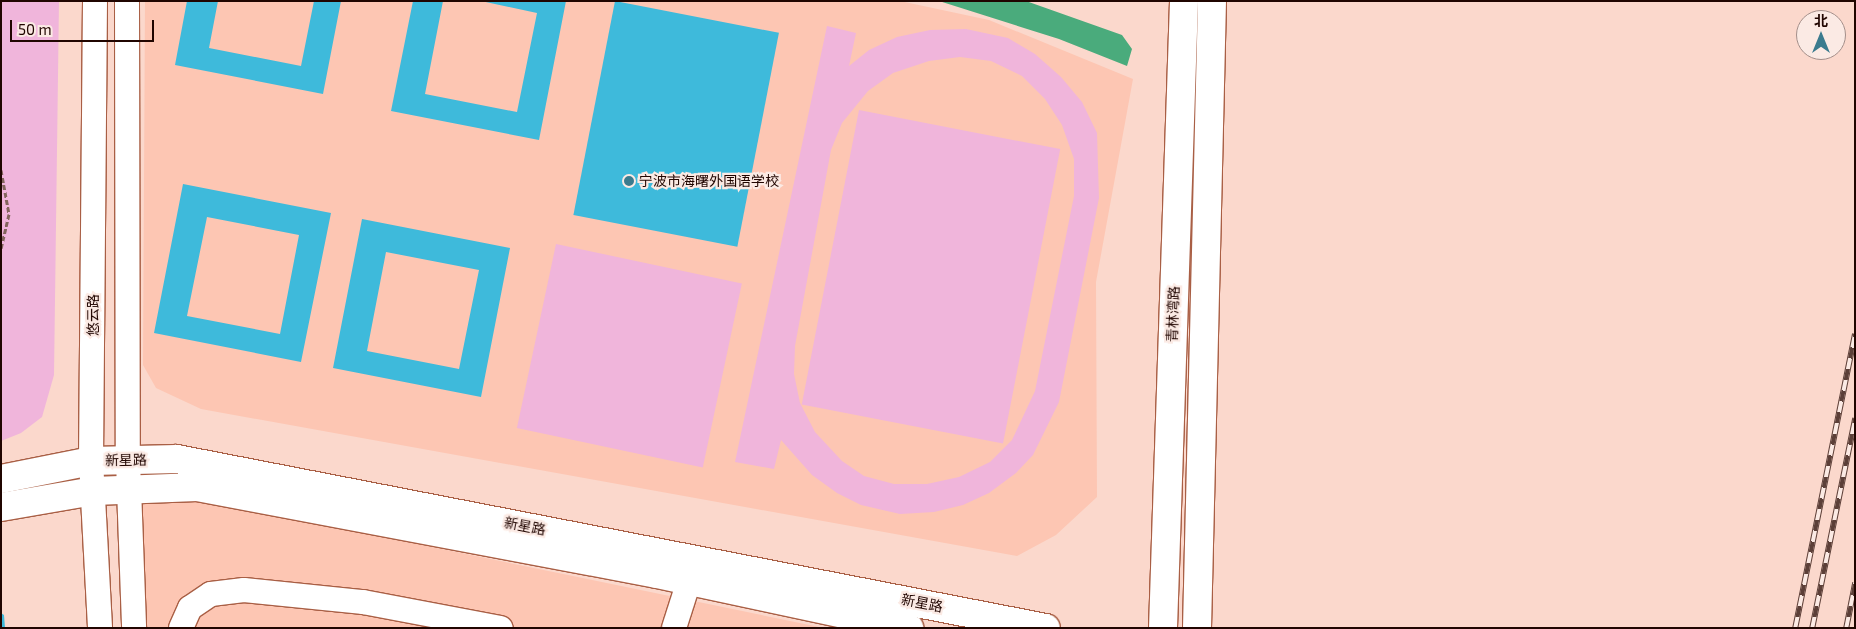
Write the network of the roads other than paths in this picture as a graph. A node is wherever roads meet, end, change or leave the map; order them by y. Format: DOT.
graph roads {
  1 [pos="95,1"];
  2 [pos="127,1"];
  3 [pos="1184,1"];
  4 [pos="1212,1"];
  5 [pos="92,461"];
  6 [pos="128,461"];
  7 [pos="1,479"];
  8 [pos="130,489"];
  9 [pos="94,490"];
  10 [pos="1,507"];
  11 [pos="689,581"];
  12 [pos="100,628"];
  13 [pos="134,628"];
  14 [pos="181,628"];
  15 [pos="501,628"];
  16 [pos="674,628"];
  17 [pos="909,628"];
  18 [pos="1046,628"];
  19 [pos="1163,628"];
  20 [pos="1197,628"];
  1 -- 5 [label="street, 悠云路"];
  2 -- 6 [label="street"];
  3 -- 19 [label="main road, 青林湾路"];
  4 -- 20 [label="main road"];
  5 -- 6 [label="main road, 新星路"];
  5 -- 7 [label="main road, 新星路"];
  5 -- 9 [label="street, 悠云路"];
  6 -- 8 [label="street"];
  6 -- 18 [label="main road, 新星路"];
  8 -- 9 [label="main road, 新星路"];
  8 -- 11 [label="main road, 新星路"];
  8 -- 13 [label="street"];
  9 -- 10 [label="main road, 新星路"];
  9 -- 12 [label="street, 悠云路"];
  11 -- 16 [label="street"];
  11 -- 17 [label="main road, 新星路"];
  14 -- 15 [label="street"];
}
